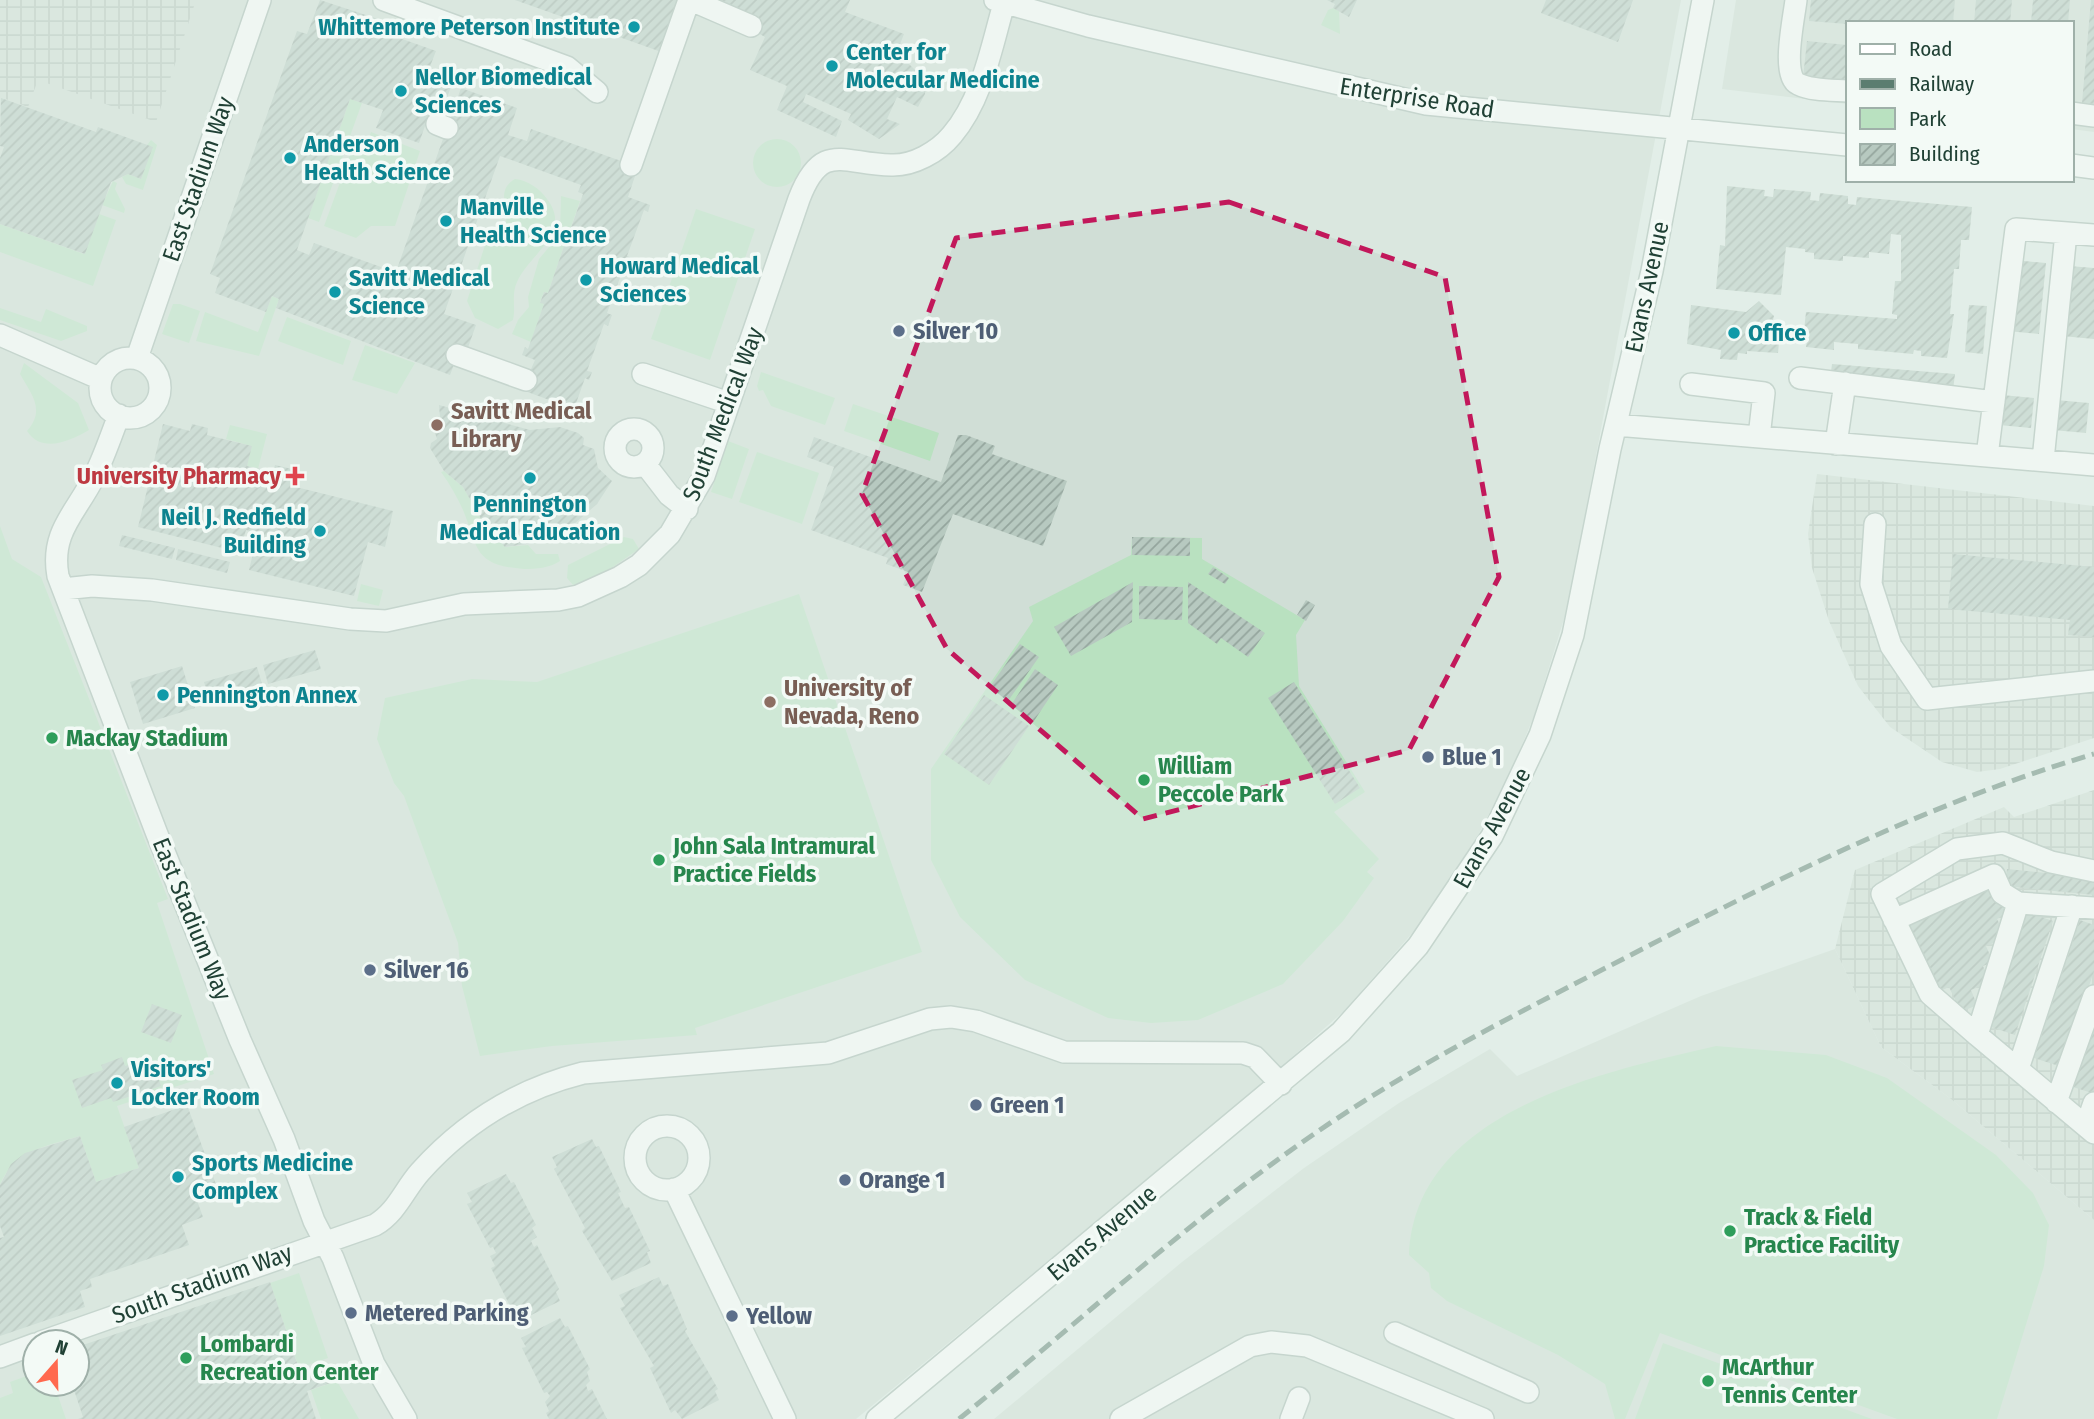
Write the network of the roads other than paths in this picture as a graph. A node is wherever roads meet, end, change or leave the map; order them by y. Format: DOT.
graph roads {
  1 [pos="260,0"];
  2 [pos="384,0"];
  3 [pos="690,0"];
  4 [pos="1703,0"];
  5 [pos="1796,0"];
  6 [pos="1001,1"];
  7 [pos="751,26"];
  8 [pos="597,92"];
  9 [pos="1846,92"];
  10 [pos="2073,113"];
  11 [pos="2094,116"];
  12 [pos="1680,128"];
  13 [pos="1846,145"];
  14 [pos="631,165"];
  15 [pos="2073,165"];
  16 [pos="2094,167"];
  17 [pos="2066,233"];
  18 [pos="2094,235"];
  19 [pos="0,335"];
  20 [pos="457,355"];
  21 [pos="137,359"];
  22 [pos="643,374"];
  23 [pos="1800,377"];
  24 [pos="101,379"];
  25 [pos="526,380"];
  26 [pos="1845,383"];
  27 [pos="1691,384"];
  28 [pos="1994,402"];
  29 [pos="729,403"];
  30 [pos="119,415"];
  31 [pos="1616,425"];
  32 [pos="1759,437"];
  33 [pos="1836,443"];
  34 [pos="1987,456"];
  35 [pos="2043,460"];
  36 [pos="645,464"];
  37 [pos="2094,465"];
  38 [pos="687,509"];
  39 [pos="1875,524"];
  40 [pos="63,589"];
  41 [pos="2094,681"];
  42 [pos="2094,872"];
  43 [pos="2018,903"];
  44 [pos="2072,906"];
  45 [pos="2094,908"];
  46 [pos="1894,920"];
  47 [pos="2094,996"];
  48 [pos="1977,1035"];
  49 [pos="2018,1069"];
  50 [pos="1281,1084"];
  51 [pos="2056,1102"];
  52 [pos="2094,1103"];
  53 [pos="2090,1130"];
  54 [pos="674,1189"];
  55 [pos="325,1240"];
  56 [pos="80,1328"];
  57 [pos="1395,1333"];
  58 [pos="21,1349"];
  59 [pos="0,1357"];
  60 [pos="1528,1392"];
  61 [pos="1299,1398"];
  62 [pos="406,1419"];
  63 [pos="785,1419"];
  64 [pos="877,1419"];
  65 [pos="1121,1419"];
  66 [pos="1290,1419"];
  67 [pos="1483,1419"];
  1 -- 21 [label="street, East Stadium Way"];
  2 -- 8 [label="street"];
  3 -- 7 [label="street"];
  3 -- 14 [label="street"];
  4 -- 12 [label="street, Evans Avenue"];
  5 -- 9 [label="street"];
  6 -- 12 [label="street, Enterprise Road"];
  6 -- 29 [label="street, South Medical Way"];
  10 -- 11 [label="street"];
  12 -- 13 [label="street, Enterprise Road"];
  12 -- 31 [label="street, Evans Avenue"];
  15 -- 16 [label="street"];
  17 -- 18 [label="street"];
  17 -- 28 [label="street"];
  17 -- 35 [label="street"];
  19 -- 24 [label="street"];
  20 -- 25 [label="street"];
  21 -- 24 [label="street"];
  21 -- 30 [label="street"];
  22 -- 29 [label="street"];
  23 -- 26 [label="street"];
  24 -- 30 [label="street"];
  26 -- 28 [label="street"];
  26 -- 33 [label="street"];
  27 -- 32 [label="street"];
  28 -- 34 [label="street"];
  29 -- 38 [label="street, South Medical Way"];
  30 -- 40 [label="street, East Stadium Way"];
  31 -- 32 [label="street"];
  31 -- 50 [label="street, Evans Avenue"];
  32 -- 33 [label="street"];
  33 -- 34 [label="street"];
  34 -- 35 [label="street"];
  35 -- 37 [label="street"];
  36 -- 38 [label="street"];
  38 -- 40 [label="street, South Medical Way"];
  39 -- 41 [label="street"];
  40 -- 55 [label="street, East Stadium Way"];
  42 -- 46 [label="street"];
  43 -- 44 [label="street"];
  43 -- 46 [label="street"];
  43 -- 48 [label="street"];
  44 -- 45 [label="street"];
  44 -- 49 [label="street"];
  46 -- 48 [label="street"];
  47 -- 51 [label="street"];
  48 -- 49 [label="street"];
  49 -- 51 [label="street"];
  50 -- 55 [label="street, South Stadium Way"];
  50 -- 64 [label="street, Evans Avenue"];
  51 -- 53 [label="street"];
  52 -- 53 [label="street"];
  54 -- 63 [label="street"];
  55 -- 56 [label="street, South Stadium Way"];
  55 -- 62 [label="street, East Stadium Way"];
  57 -- 60 [label="street"];
  58 -- 59 [label="street"];
  61 -- 66 [label="street"];
  65 -- 67 [label="street"];
}
